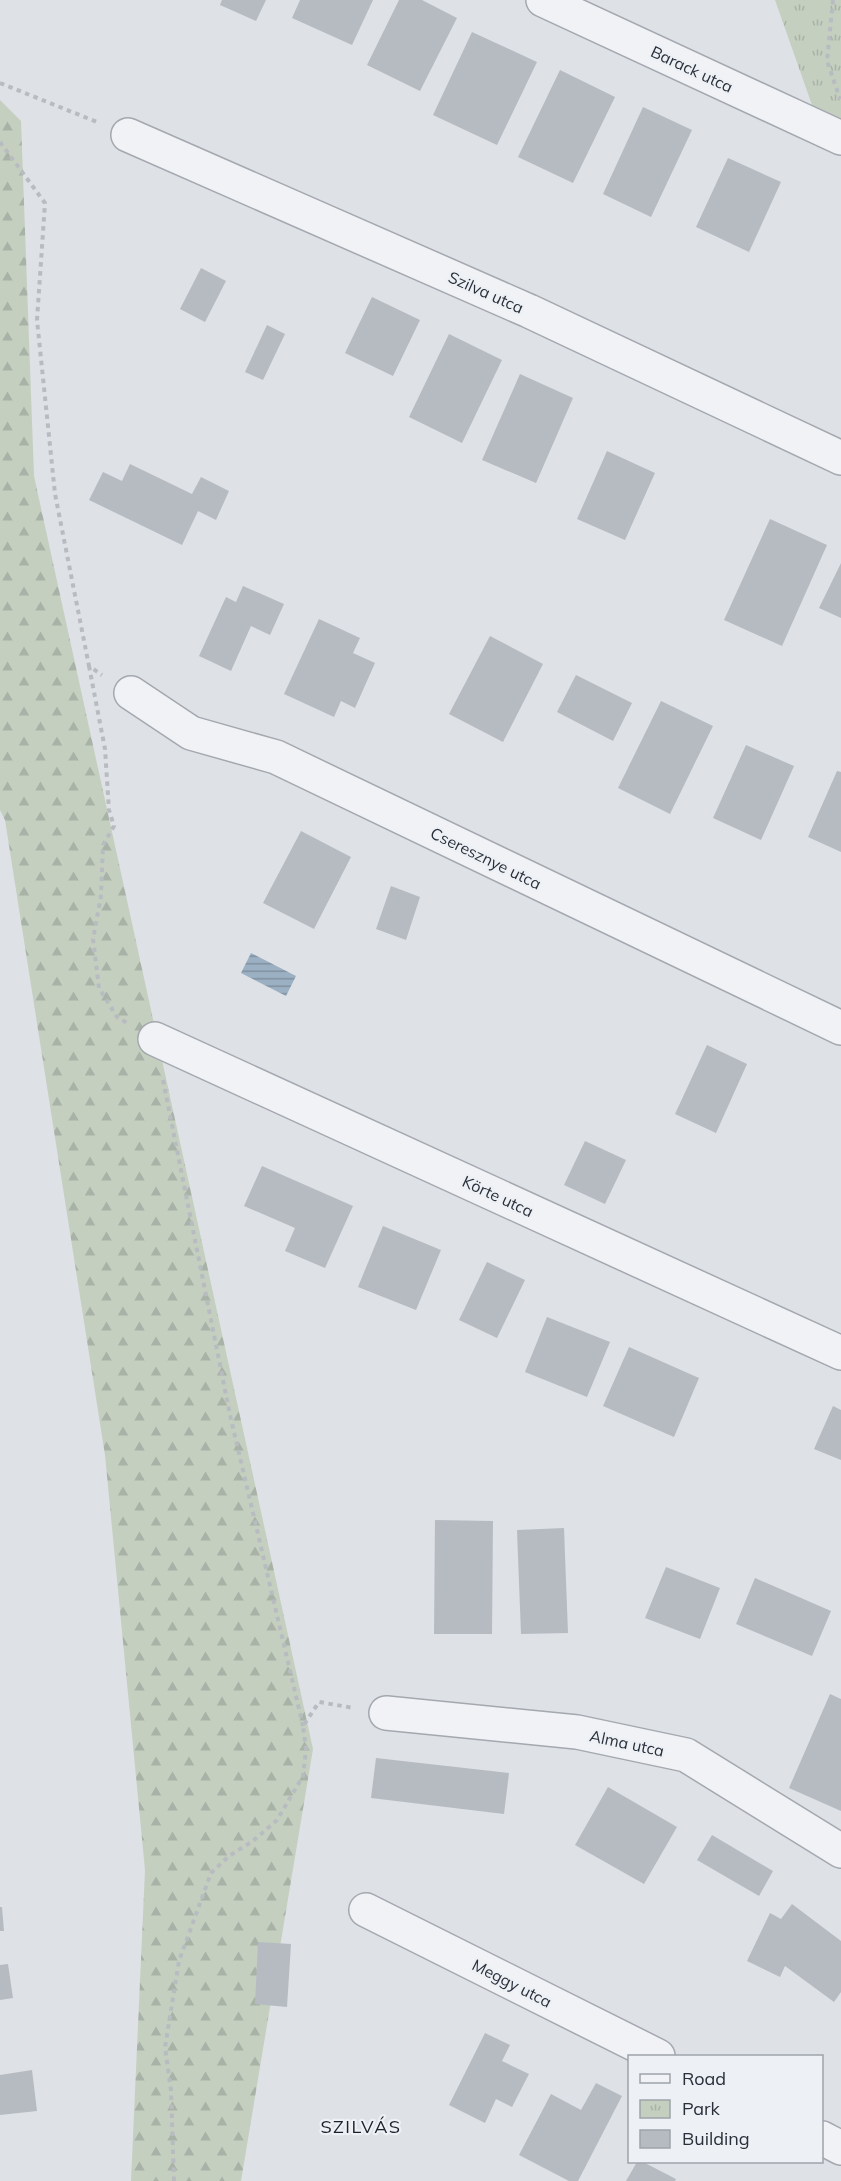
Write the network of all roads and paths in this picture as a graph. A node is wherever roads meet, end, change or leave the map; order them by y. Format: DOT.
graph roads {
  1 [pos="543,0"];
  2 [pos="833,0"];
  3 [pos="0,83"];
  4 [pos="841,101"];
  5 [pos="128,135"];
  6 [pos="841,138"];
  7 [pos="0,142"];
  8 [pos="841,458"];
  9 [pos="89,666"];
  10 [pos="131,693"];
  11 [pos="841,1028"];
  12 [pos="155,1039"];
  13 [pos="841,1353"];
  14 [pos="386,1713"];
  15 [pos="303,1726"];
  16 [pos="841,1851"];
  17 [pos="366,1911"];
  18 [pos="656,2055"];
  19 [pos="823,2139"];
  20 [pos="841,2148"];
  21 [pos="174,2181"];
  1 -- 6 [label="street, Barack utca"];
  2 -- 4 [label="path"];
  3 -- 5 [label="path"];
  5 -- 8 [label="street, Szilva utca"];
  7 -- 9 [label="path"];
  9 -- 10 [label="path"];
  9 -- 12 [label="path"];
  10 -- 11 [label="street, Cseresznye utca"];
  12 -- 13 [label="street, Körte utca"];
  12 -- 15 [label="path"];
  14 -- 15 [label="path"];
  14 -- 16 [label="street, Alma utca"];
  15 -- 21 [label="path"];
  17 -- 18 [label="street, Meggy utca"];
  19 -- 20 [label="street"];
}
